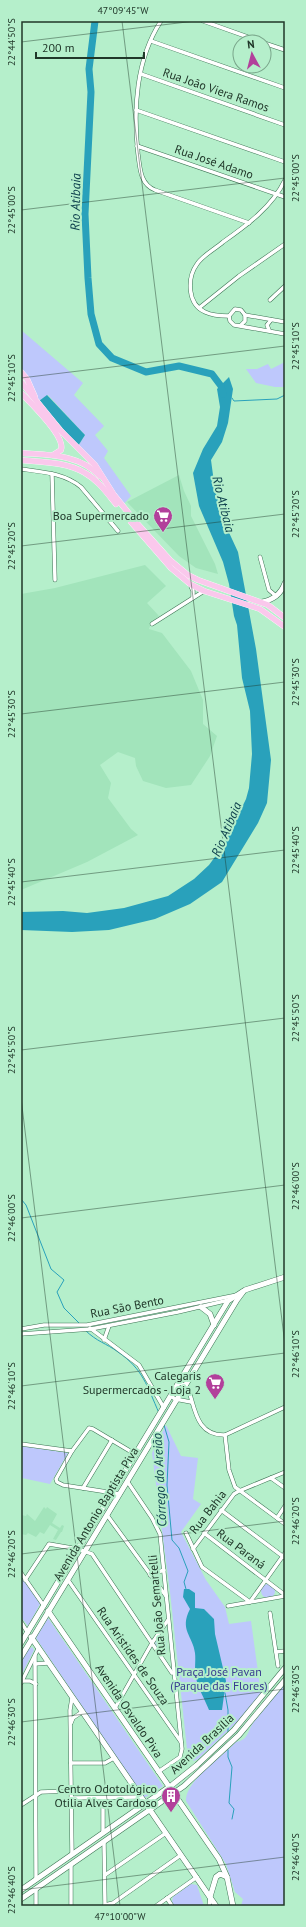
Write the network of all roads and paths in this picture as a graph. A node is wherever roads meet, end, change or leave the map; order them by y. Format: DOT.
graph roads {
  1 [pos="161,21"];
  2 [pos="203,21"];
  3 [pos="240,34"];
  4 [pos="151,41"];
  5 [pos="272,45"];
  6 [pos="285,50"];
  7 [pos="141,74"];
  8 [pos="285,88"];
  9 [pos="136,110"];
  10 [pos="285,125"];
  11 [pos="137,146"];
  12 [pos="285,162"];
  13 [pos="285,180"];
  14 [pos="278,194"];
  15 [pos="285,197"];
  16 [pos="249,223"];
  17 [pos="285,244"];
  18 [pos="285,286"];
  19 [pos="270,300"];
  20 [pos="199,308"];
  21 [pos="245,315"];
  22 [pos="229,316"];
  23 [pos="253,317"];
  24 [pos="271,320"];
  25 [pos="285,322"];
  26 [pos="241,325"];
  27 [pos="251,327"];
  28 [pos="269,331"];
  29 [pos="285,334"];
  30 [pos="21,372"];
  31 [pos="21,382"];
  32 [pos="21,393"];
  33 [pos="21,399"];
  34 [pos="36,404"];
  35 [pos="21,453"];
  36 [pos="52,456"];
  37 [pos="21,460"];
  38 [pos="21,468"];
  39 [pos="52,474"];
  40 [pos="108,485"];
  41 [pos="118,531"];
  42 [pos="260,557"];
  43 [pos="55,580"];
  44 [pos="285,583"];
  45 [pos="190,584"];
  46 [pos="204,591"];
  47 [pos="276,596"];
  48 [pos="193,598"];
  49 [pos="262,602"];
  50 [pos="285,618"];
  51 [pos="152,624"];
  52 [pos="285,627"];
  53 [pos="285,1277"];
  54 [pos="240,1294"];
  55 [pos="230,1299"];
  56 [pos="192,1307"];
  57 [pos="201,1307"];
  58 [pos="214,1324"];
  59 [pos="44,1325"];
  60 [pos="87,1325"];
  61 [pos="108,1326"];
  62 [pos="21,1329"];
  63 [pos="91,1329"];
  64 [pos="45,1331"];
  65 [pos="21,1334"];
  66 [pos="104,1340"];
  67 [pos="184,1374"];
  68 [pos="190,1378"];
  69 [pos="179,1382"];
  70 [pos="186,1385"];
  71 [pos="171,1396"];
  72 [pos="177,1399"];
  73 [pos="190,1402"];
  74 [pos="285,1407"];
  75 [pos="161,1412"];
  76 [pos="151,1428"];
  77 [pos="158,1432"];
  78 [pos="225,1435"];
  79 [pos="112,1440"];
  80 [pos="21,1444"];
  81 [pos="72,1451"];
  82 [pos="135,1454"];
  83 [pos="285,1472"];
  84 [pos="272,1478"];
  85 [pos="127,1481"];
  86 [pos="83,1488"];
  87 [pos="285,1488"];
  88 [pos="238,1491"];
  89 [pos="112,1493"];
  90 [pos="120,1494"];
  91 [pos="285,1506"];
  92 [pos="221,1510"];
  93 [pos="107,1515"];
  94 [pos="277,1518"];
  95 [pos="285,1524"];
  96 [pos="186,1533"];
  97 [pos="204,1533"];
  98 [pos="78,1549"];
  99 [pos="193,1549"];
  100 [pos="85,1551"];
  101 [pos="284,1556"];
  102 [pos="164,1570"];
  103 [pos="21,1573"];
  104 [pos="150,1576"];
  105 [pos="26,1580"];
  106 [pos="68,1580"];
  107 [pos="266,1580"];
  108 [pos="285,1596"];
  109 [pos="167,1597"];
  110 [pos="250,1602"];
  111 [pos="44,1606"];
  112 [pos="228,1606"];
  113 [pos="49,1612"];
  114 [pos="270,1613"];
  115 [pos="168,1620"];
  116 [pos="21,1622"];
  117 [pos="28,1632"];
  118 [pos="32,1639"];
  119 [pos="21,1643"];
  120 [pos="152,1643"];
  121 [pos="38,1649"];
  122 [pos="285,1651"];
  123 [pos="276,1652"];
  124 [pos="35,1656"];
  125 [pos="21,1657"];
  126 [pos="36,1663"];
  127 [pos="49,1664"];
  128 [pos="278,1666"];
  129 [pos="29,1668"];
  130 [pos="285,1668"];
  131 [pos="173,1674"];
  132 [pos="134,1676"];
  133 [pos="285,1680"];
  134 [pos="22,1682"];
  135 [pos="36,1684"];
  136 [pos="72,1698"];
  137 [pos="114,1708"];
  138 [pos="82,1712"];
  139 [pos="71,1724"];
  140 [pos="181,1743"];
  141 [pos="114,1758"];
  142 [pos="71,1763"];
  143 [pos="158,1772"];
  144 [pos="169,1787"];
  145 [pos="71,1791"];
  146 [pos="173,1793"];
  147 [pos="36,1795"];
  148 [pos="141,1797"];
  149 [pos="71,1798"];
  150 [pos="102,1798"];
  151 [pos="145,1804"];
  152 [pos="21,1805"];
  153 [pos="150,1810"];
  154 [pos="103,1833"];
  155 [pos="166,1833"];
  156 [pos="104,1842"];
  157 [pos="72,1854"];
  158 [pos="181,1855"];
  159 [pos="71,1865"];
  160 [pos="105,1875"];
  161 [pos="197,1877"];
  162 [pos="227,1877"];
  163 [pos="36,1879"];
  164 [pos="36,1889"];
  165 [pos="21,1890"];
  166 [pos="210,1897"];
  167 [pos="167,1898"];
  168 [pos="21,1899"];
  169 [pos="36,1906"];
  170 [pos="71,1906"];
  171 [pos="105,1906"];
  172 [pos="156,1906"];
  173 [pos="172,1906"];
  174 [pos="209,1906"];
  175 [pos="216,1906"];
  176 [pos="233,1906"];
  1 -- 4 [label="street"];
  2 -- 3 [label="street"];
  4 -- 7 [label="street"];
  4 -- 8 [label="street"];
  5 -- 6 [label="street"];
  7 -- 9 [label="street"];
  7 -- 10 [label="street, Rua João Viera Ramos"];
  9 -- 11 [label="street"];
  9 -- 12 [label="street"];
  11 -- 14 [label="street, Rua José Adamo"];
  11 -- 16 [label="street"];
  13 -- 14 [label="street"];
  14 -- 15 [label="street, Rua José Adamo"];
  14 -- 16 [label="street"];
  16 -- 20 [label="street"];
  17 -- 20 [label="street"];
  18 -- 19 [label="street"];
  20 -- 22 [label="street"];
  21 -- 22 [label="street"];
  21 -- 23 [label="street"];
  21 -- 26 [label="street"];
  22 -- 26 [label="street"];
  23 -- 24 [label="street"];
  23 -- 27 [label="street"];
  24 -- 25 [label="street"];
  24 -- 28 [label="street"];
  26 -- 27 [label="street"];
  27 -- 28 [label="street"];
  28 -- 29 [label="street"];
  30 -- 34 [label="main road"];
  31 -- 34 [label="main road"];
  32 -- 34 [label="main road"];
  33 -- 34 [label="main road"];
  34 -- 36 [label="main road"];
  34 -- 40 [label="main road"];
  35 -- 36 [label="main road"];
  36 -- 40 [label="main road"];
  37 -- 45 [label="main road"];
  38 -- 39 [label="street"];
  39 -- 41 [label="street"];
  39 -- 43 [label="street"];
  40 -- 49 [label="main road"];
  42 -- 47 [label="street"];
  44 -- 47 [label="main road"];
  45 -- 46 [label="main road"];
  45 -- 48 [label="street"];
  46 -- 48 [label="street"];
  46 -- 52 [label="main road"];
  47 -- 49 [label="main road"];
  48 -- 51 [label="street"];
  49 -- 50 [label="main road"];
  53 -- 54 [label="main road, Rua São Bento"];
  54 -- 55 [label="main road, Rua São Bento"];
  54 -- 56 [label="street, Rua São Bento"];
  54 -- 68 [label="main road, Avenida Antonio Baptista Piva"];
  55 -- 57 [label="street, Rua São Bento"];
  55 -- 58 [label="main road, Avenida Antonio Baptista Piva"];
  56 -- 57 [label="street, Rua São Bento"];
  56 -- 60 [label="street, Rua São Bento"];
  56 -- 61 [label="street, Rua São Bento"];
  57 -- 58 [label="main road"];
  58 -- 67 [label="main road, Avenida Antonio Baptista Piva"];
  59 -- 60 [label="street, Rua São Bento"];
  59 -- 62 [label="street, Rua São Bento"];
  59 -- 64 [label="street"];
  60 -- 63 [label="street"];
  61 -- 63 [label="street, Rua São Bento"];
  61 -- 66 [label="street"];
  63 -- 64 [label="street, Rua São Bento"];
  63 -- 66 [label="street"];
  64 -- 65 [label="street, Rua São Bento"];
  66 -- 75 [label="street"];
  67 -- 68 [label="main road"];
  67 -- 69 [label="main road, Avenida Antonio Baptista Piva"];
  68 -- 70 [label="main road, Avenida Antonio Baptista Piva"];
  69 -- 70 [label="street"];
  69 -- 71 [label="main road, Avenida Antonio Baptista Piva"];
  70 -- 72 [label="main road, Avenida Antonio Baptista Piva"];
  70 -- 73 [label="street"];
  71 -- 72 [label="street"];
  71 -- 75 [label="main road, Avenida Antonio Baptista Piva"];
  72 -- 73 [label="street"];
  72 -- 77 [label="main road, Avenida Antonio Baptista Piva"];
  73 -- 78 [label="street"];
  74 -- 78 [label="street"];
  75 -- 76 [label="main road, Avenida Antonio Baptista Piva"];
  76 -- 77 [label="main road"];
  76 -- 82 [label="main road, Avenida Antonio Baptista Piva"];
  77 -- 85 [label="main road, Avenida Antonio Baptista Piva"];
  78 -- 88 [label="street"];
  79 -- 81 [label="street"];
  79 -- 82 [label="street"];
  79 -- 86 [label="street"];
  80 -- 81 [label="street"];
  81 -- 86 [label="street"];
  82 -- 89 [label="main road, Avenida Antonio Baptista Piva"];
  83 -- 84 [label="street, Rua Bahia"];
  84 -- 87 [label="street"];
  84 -- 88 [label="street, Rua Bahia"];
  85 -- 90 [label="main road, Avenida Antonio Baptista Piva"];
  85 -- 102 [label="street, Rua João Semartelli"];
  86 -- 89 [label="street"];
  88 -- 92 [label="street, Rua Bahia"];
  88 -- 94 [label="street"];
  89 -- 90 [label="street"];
  89 -- 98 [label="main road, Avenida Antonio Baptista Piva"];
  90 -- 93 [label="main road, Avenida Antonio Baptista Piva"];
  91 -- 94 [label="street"];
  92 -- 97 [label="street, Rua Bahia"];
  92 -- 101 [label="street"];
  93 -- 100 [label="main road, Avenida Antonio Baptista Piva"];
  93 -- 104 [label="street"];
  94 -- 95 [label="street"];
  96 -- 99 [label="street"];
  97 -- 99 [label="street, Rua Bahia"];
  97 -- 107 [label="street, Rua Paraná"];
  98 -- 100 [label="street"];
  98 -- 105 [label="street"];
  98 -- 111 [label="main road, Avenida Antonio Baptista Piva"];
  99 -- 110 [label="street"];
  100 -- 106 [label="main road, Avenida Antonio Baptista Piva"];
  100 -- 120 [label="street"];
  101 -- 107 [label="street"];
  102 -- 104 [label="street"];
  102 -- 109 [label="street, Rua João Semartelli"];
  103 -- 105 [label="street"];
  104 -- 109 [label="street"];
  105 -- 111 [label="street"];
  106 -- 113 [label="main road, Avenida Antonio Baptista Piva"];
  106 -- 132 [label="street, Rua Aristides de Souza"];
  107 -- 108 [label="street, Rua Paraná"];
  107 -- 110 [label="street"];
  108 -- 110 [label="street"];
  109 -- 115 [label="street, Rua João Semartelli"];
  110 -- 112 [label="street"];
  111 -- 113 [label="main road, Avenida Osvaldo Piva"];
  111 -- 117 [label="main road, Avenida Antonio Baptista Piva"];
  113 -- 118 [label="main road, Avenida Antonio Baptista Piva"];
  113 -- 137 [label="main road, Avenida Osvaldo Piva"];
  114 -- 123 [label="street"];
  115 -- 120 [label="street"];
  115 -- 131 [label="street, Rua João Semartelli"];
  116 -- 117 [label="street"];
  117 -- 118 [label="main road"];
  117 -- 119 [label="main road, Avenida Antonio Baptista Piva"];
  118 -- 121 [label="main road"];
  118 -- 125 [label="main road, Avenida Antonio Baptista Piva"];
  120 -- 131 [label="street"];
  120 -- 132 [label="street"];
  121 -- 124 [label="street"];
  121 -- 127 [label="main road"];
  122 -- 123 [label="street"];
  123 -- 128 [label="street"];
  124 -- 126 [label="street"];
  124 -- 129 [label="street"];
  126 -- 127 [label="street"];
  126 -- 129 [label="street"];
  126 -- 135 [label="street"];
  127 -- 136 [label="main road"];
  129 -- 134 [label="street"];
  130 -- 144 [label="main road, Avenida Brasília"];
  131 -- 140 [label="street, Rua João Semartelli"];
  132 -- 137 [label="street"];
  132 -- 140 [label="street, Rua Aristides de Souza"];
  133 -- 146 [label="main road, Avenida Brasília"];
  134 -- 135 [label="street"];
  135 -- 147 [label="street"];
  136 -- 138 [label="main road"];
  136 -- 139 [label="street"];
  137 -- 143 [label="main road, Avenida Osvaldo Piva"];
  138 -- 139 [label="street"];
  138 -- 141 [label="main road"];
  139 -- 142 [label="street"];
  140 -- 143 [label="street, Rua João Semartelli"];
  141 -- 142 [label="street"];
  141 -- 148 [label="main road"];
  142 -- 145 [label="street"];
  143 -- 144 [label="main road, Avenida Osvaldo Piva"];
  144 -- 146 [label="main road, Avenida Osvaldo Piva"];
  144 -- 151 [label="main road, Avenida Brasília"];
  145 -- 147 [label="street"];
  145 -- 149 [label="street"];
  146 -- 153 [label="main road, Avenida Brasília"];
  146 -- 162 [label="main road, Avenida Osvaldo Piva"];
  147 -- 152 [label="street"];
  147 -- 163 [label="street"];
  148 -- 150 [label="street"];
  148 -- 151 [label="main road"];
  149 -- 150 [label="street"];
  149 -- 157 [label="street"];
  150 -- 154 [label="street"];
  151 -- 153 [label="main road"];
  151 -- 154 [label="main road, Avenida Brasília"];
  153 -- 155 [label="main road"];
  153 -- 156 [label="main road, Avenida Brasília"];
  154 -- 157 [label="main road, Avenida Brasília"];
  155 -- 158 [label="main road"];
  155 -- 160 [label="street"];
  156 -- 159 [label="main road, Avenida Brasília"];
  156 -- 160 [label="street"];
  157 -- 163 [label="main road, Avenida Brasília"];
  158 -- 161 [label="main road"];
  158 -- 171 [label="street"];
  159 -- 164 [label="main road, Avenida Brasília"];
  159 -- 170 [label="street"];
  160 -- 171 [label="street"];
  161 -- 166 [label="main road"];
  161 -- 167 [label="street"];
  162 -- 166 [label="main road"];
  162 -- 176 [label="main road, Avenida Osvaldo Piva"];
  163 -- 165 [label="main road, Avenida Brasília"];
  164 -- 168 [label="main road, Avenida Brasília"];
  164 -- 169 [label="street"];
  166 -- 174 [label="street"];
  166 -- 175 [label="main road"];
  167 -- 172 [label="street"];
  167 -- 173 [label="street"];
}
